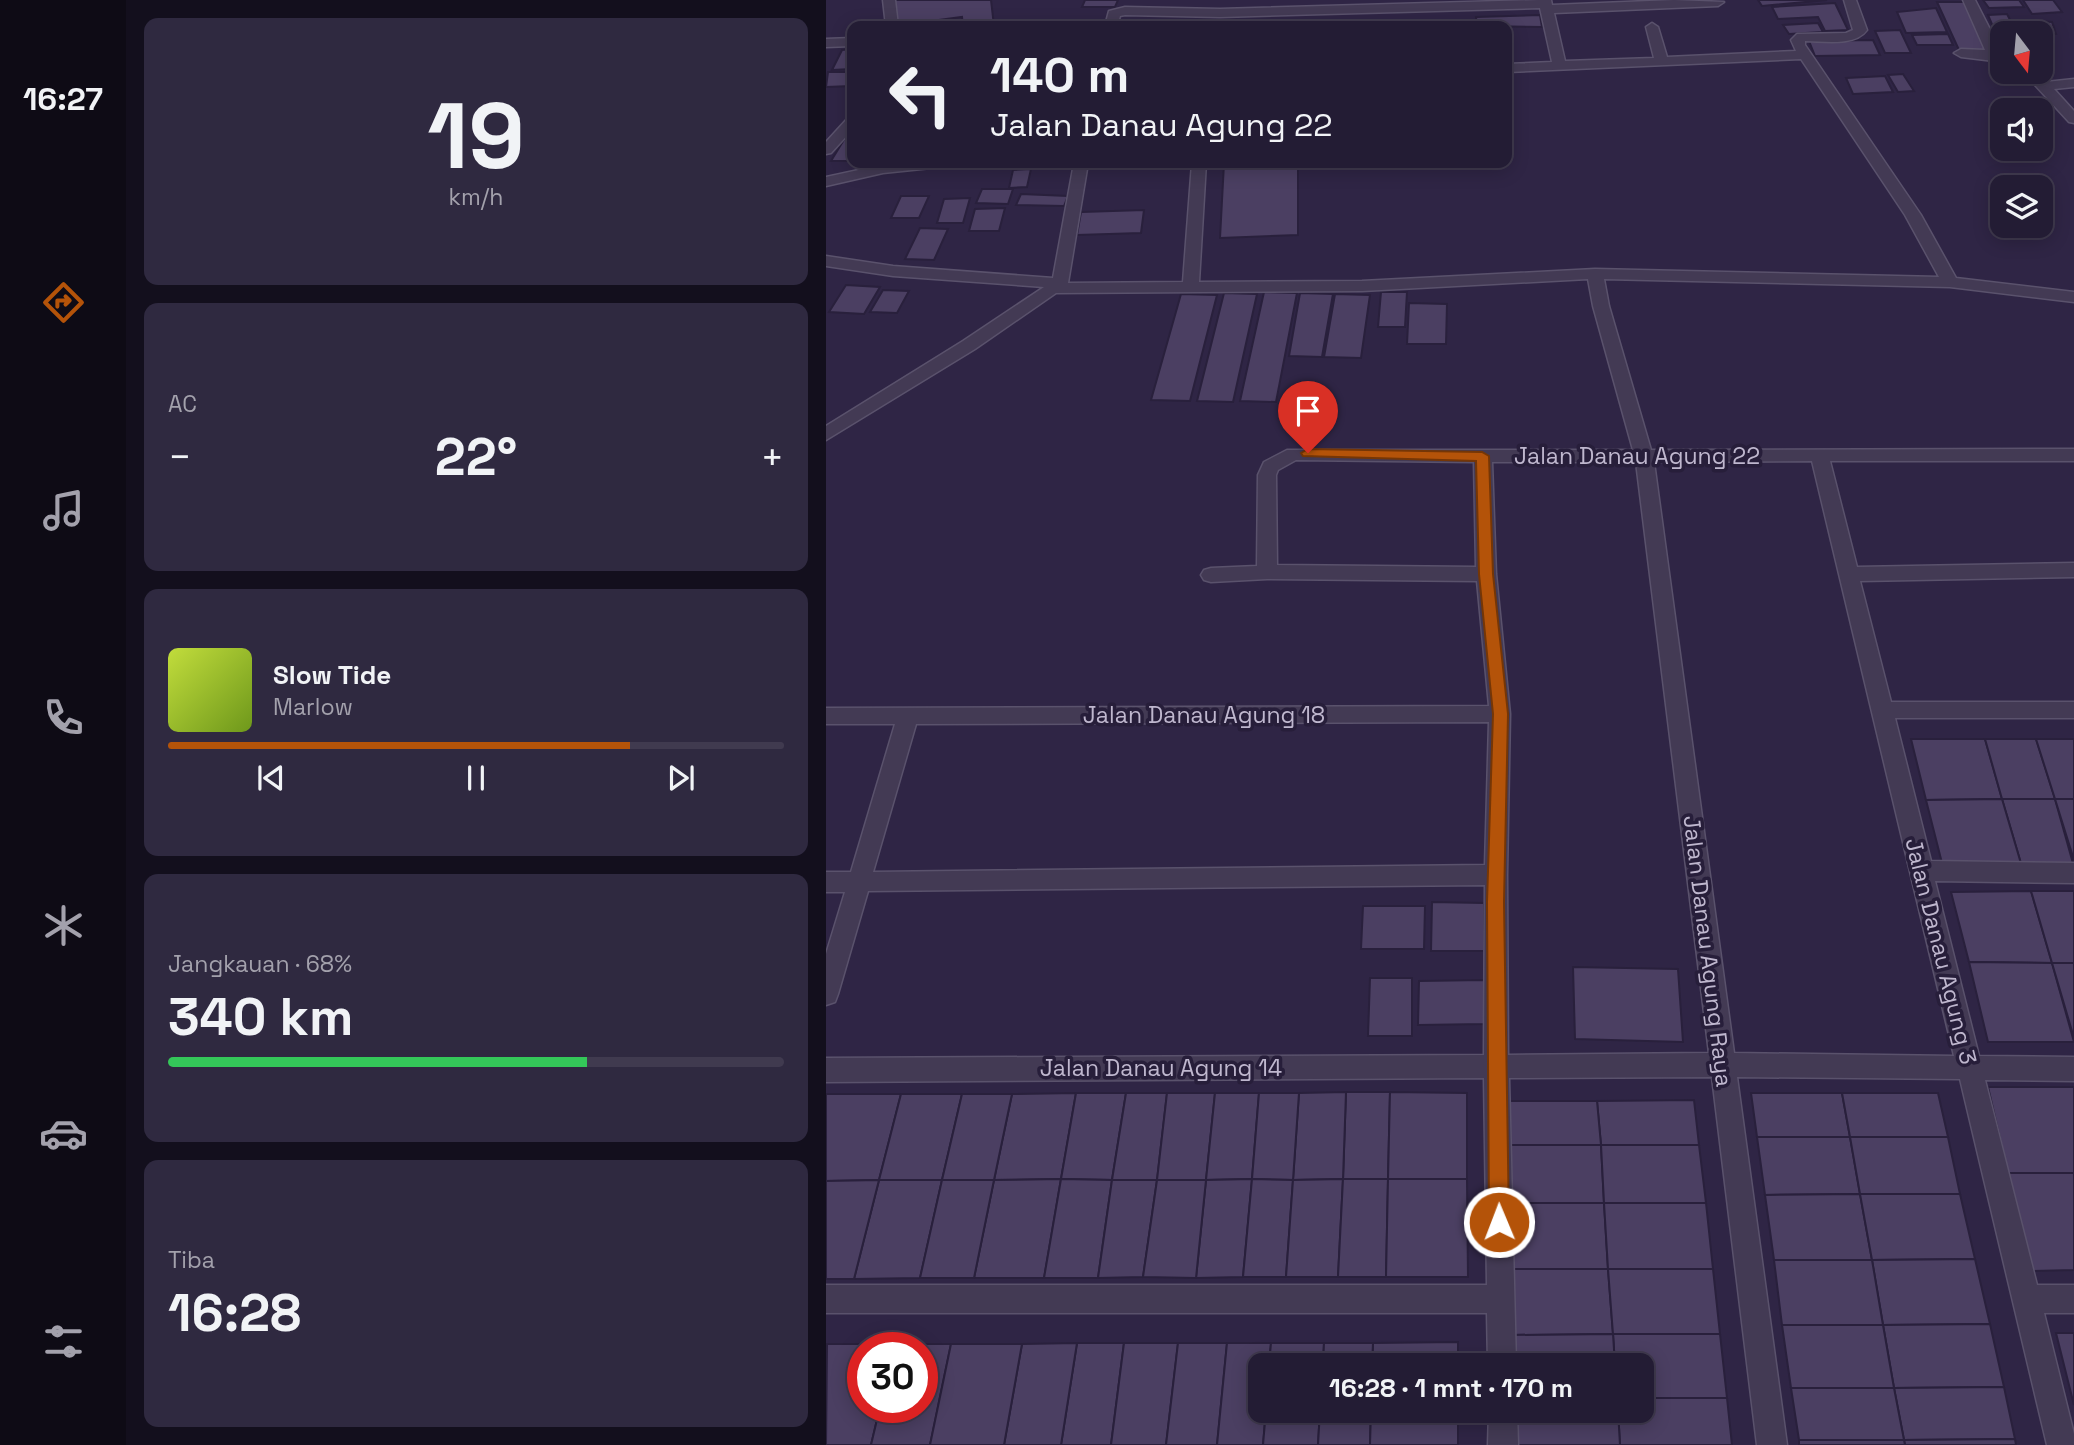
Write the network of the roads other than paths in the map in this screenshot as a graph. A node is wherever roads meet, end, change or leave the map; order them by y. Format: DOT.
graph roads {
  1 [pos="889,0"];
  2 [pos="1850,0"];
  3 [pos="1969,0"];
  4 [pos="1718,2"];
  5 [pos="1377,4"];
  6 [pos="1546,4"];
  7 [pos="1218,20"];
  8 [pos="891,21"];
  9 [pos="1112,21"];
  10 [pos="1653,27"];
  11 [pos="1990,41"];
  12 [pos="847,42"];
  13 [pos="826,43"];
  14 [pos="1961,53"];
  15 [pos="1804,55"];
  16 [pos="1990,55"];
  17 [pos="1662,61"];
  18 [pos="1559,65"];
  19 [pos="1512,68"];
  20 [pos="2074,83"];
  21 [pos="2043,86"];
  22 [pos="2074,119"];
  23 [pos="847,127"];
  24 [pos="826,150"];
  25 [pos="883,168"];
  26 [pos="1080,168"];
  27 [pos="1199,168"];
  28 [pos="826,182"];
  29 [pos="826,261"];
  30 [pos="1595,274"];
  31 [pos="1950,282"];
  32 [pos="1056,285"];
  33 [pos="1191,288"];
  34 [pos="2074,298"];
  35 [pos="826,434"];
  36 [pos="2074,455"];
  37 [pos="1482,456"];
  38 [pos="1644,456"];
  39 [pos="1820,456"];
  40 [pos="2074,570"];
  41 [pos="1267,572"];
  42 [pos="1486,574"];
  43 [pos="1211,575"];
  44 [pos="1849,575"];
  45 [pos="1882,710"];
  46 [pos="2074,710"];
  47 [pos="1500,714"];
  48 [pos="826,716"];
  49 [pos="908,716"];
  50 [pos="1922,871"];
  51 [pos="2074,873"];
  52 [pos="1496,875"];
  53 [pos="826,881"];
  54 [pos="859,881"];
  55 [pos="826,994"];
  56 [pos="1723,1065"];
  57 [pos="1496,1066"];
  58 [pos="1970,1068"];
  59 [pos="2074,1069"];
  60 [pos="826,1070"];
  61 [pos="826,1298"];
  62 [pos="1501,1299"];
  63 [pos="2026,1299"];
  64 [pos="2074,1299"];
  65 [pos="1502,1353"];
  66 [pos="1503,1423"];
  67 [pos="1503,1445"];
  68 [pos="1772,1445"];
  69 [pos="2062,1445"];
  1 -- 8 [label="street"];
  2 -- 15 [label="street"];
  3 -- 11 [label="street"];
  4 -- 6 [label="street"];
  5 -- 6 [label="street"];
  5 -- 7 [label="street"];
  6 -- 18 [label="street"];
  7 -- 9 [label="street"];
  10 -- 17 [label="street"];
  12 -- 13 [label="street"];
  14 -- 16 [label="street"];
  15 -- 17 [label="street"];
  15 -- 31 [label="street"];
  17 -- 18 [label="street"];
  18 -- 19 [label="street"];
  20 -- 21 [label="street"];
  21 -- 22 [label="street"];
  23 -- 24 [label="street"];
  25 -- 28 [label="street"];
  26 -- 32 [label="street"];
  27 -- 33 [label="street"];
  29 -- 32 [label="street"];
  30 -- 31 [label="street"];
  30 -- 33 [label="street"];
  30 -- 38 [label="street, Jalan Danau Agung Raya"];
  31 -- 34 [label="street"];
  32 -- 33 [label="street"];
  32 -- 35 [label="street"];
  36 -- 39 [label="street, Jalan Danau Agung 22"];
  37 -- 38 [label="street, Jalan Danau Agung 22"];
  37 -- 41 [label="street, Jalan Danau Agung 22"];
  37 -- 42 [label="street"];
  38 -- 39 [label="street, Jalan Danau Agung 22"];
  38 -- 56 [label="street, Jalan Danau Agung Raya"];
  39 -- 44 [label="street, Jalan Danau Agung 3"];
  40 -- 44 [label="street"];
  41 -- 42 [label="street"];
  41 -- 43 [label="street"];
  42 -- 47 [label="street"];
  44 -- 45 [label="street, Jalan Danau Agung 3"];
  45 -- 46 [label="street"];
  45 -- 50 [label="street, Jalan Danau Agung 3"];
  47 -- 49 [label="street, Jalan Danau Agung 18"];
  47 -- 52 [label="street"];
  48 -- 49 [label="street, Jalan Danau Agung 18"];
  49 -- 54 [label="street"];
  50 -- 51 [label="street"];
  50 -- 58 [label="street, Jalan Danau Agung 3"];
  52 -- 54 [label="street"];
  52 -- 57 [label="street"];
  53 -- 54 [label="street"];
  54 -- 55 [label="street"];
  56 -- 57 [label="street, Jalan Danau Agung 14"];
  56 -- 58 [label="street, Jalan Danau Agung 14"];
  56 -- 68 [label="street, Jalan Danau Agung Raya"];
  57 -- 60 [label="street, Jalan Danau Agung 14"];
  57 -- 62 [label="street"];
  58 -- 59 [label="street, Jalan Danau Agung 14"];
  58 -- 63 [label="street, Jalan Danau Agung 3"];
  61 -- 62 [label="street"];
  62 -- 65 [label="street"];
  63 -- 64 [label="street"];
  63 -- 69 [label="street, Jalan Danau Agung 3"];
  66 -- 67 [label="street"];
}
